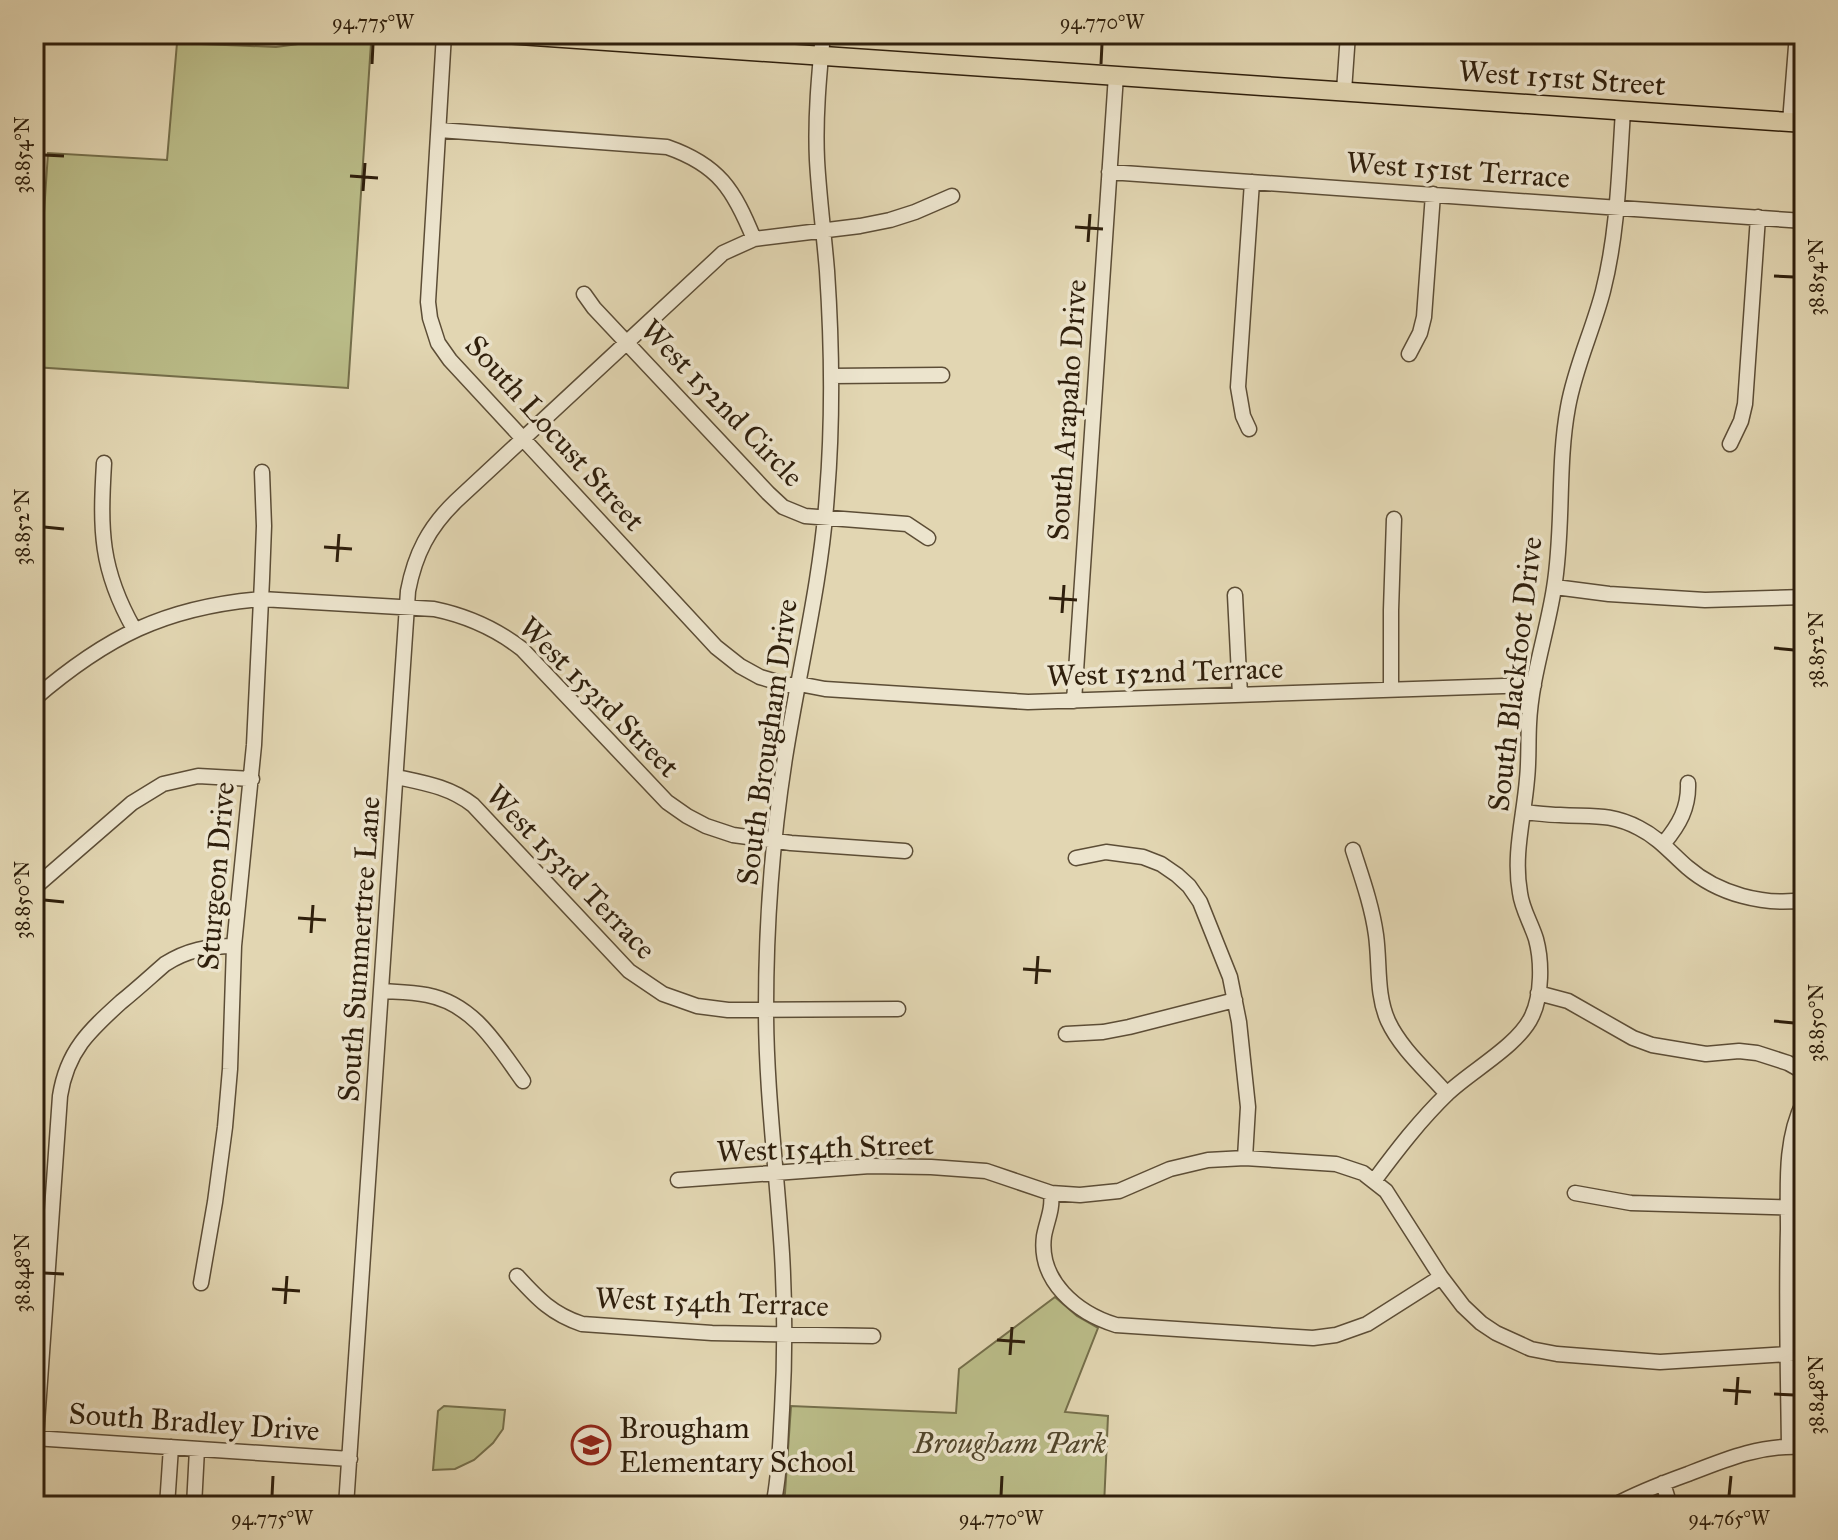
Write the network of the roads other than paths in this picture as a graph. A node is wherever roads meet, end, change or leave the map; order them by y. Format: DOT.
graph roads {
  1 [pos="444,34"];
  2 [pos="503,34"];
  3 [pos="823,34"];
  4 [pos="1348,34"];
  5 [pos="1797,34"];
  6 [pos="821,55"];
  7 [pos="1116,75"];
  8 [pos="1344,91"];
  9 [pos="1623,111"];
  10 [pos="1797,122"];
  11 [pos="439,130"];
  12 [pos="1109,172"];
  13 [pos="1252,182"];
  14 [pos="1433,194"];
  15 [pos="952,196"];
  16 [pos="1616,208"];
  17 [pos="1758,217"];
  18 [pos="1804,221"];
  19 [pos="822,230"];
  20 [pos="754,239"];
  21 [pos="584,294"];
  22 [pos="627,341"];
  23 [pos="1409,354"];
  24 [pos="942,375"];
  25 [pos="831,376"];
  26 [pos="1249,429"];
  27 [pos="523,439"];
  28 [pos="1730,444"];
  29 [pos="104,463"];
  30 [pos="262,472"];
  31 [pos="825,517"];
  32 [pos="1394,519"];
  33 [pos="928,538"];
  34 [pos="1555,587"];
  35 [pos="1235,595"];
  36 [pos="1804,597"];
  37 [pos="261,599"];
  38 [pos="407,606"];
  39 [pos="134,629"];
  40 [pos="799,684"];
  41 [pos="1534,685"];
  42 [pos="1391,690"];
  43 [pos="1240,695"];
  44 [pos="34,699"];
  45 [pos="1074,701"];
  46 [pos="397,777"];
  47 [pos="252,779"];
  48 [pos="1688,783"];
  49 [pos="1523,812"];
  50 [pos="774,841"];
  51 [pos="1664,843"];
  52 [pos="1353,850"];
  53 [pos="905,851"];
  54 [pos="1076,858"];
  55 [pos="34,888"];
  56 [pos="1804,900"];
  57 [pos="234,946"];
  58 [pos="382,991"];
  59 [pos="1538,993"];
  60 [pos="1235,1000"];
  61 [pos="898,1009"];
  62 [pos="766,1010"];
  63 [pos="1066,1034"];
  64 [pos="1804,1072"];
  65 [pos="523,1081"];
  66 [pos="1447,1094"];
  67 [pos="1804,1101"];
  68 [pos="1245,1158"];
  69 [pos="775,1172"];
  70 [pos="678,1180"];
  71 [pos="1374,1181"];
  72 [pos="1051,1193"];
  73 [pos="1575,1193"];
  74 [pos="1788,1208"];
  75 [pos="1804,1208"];
  76 [pos="517,1276"];
  77 [pos="1441,1277"];
  78 [pos="201,1283"];
  79 [pos="785,1333"];
  80 [pos="873,1336"];
  81 [pos="1804,1353"];
  82 [pos="1788,1354"];
  83 [pos="35,1438"];
  84 [pos="1797,1446"];
  85 [pos="171,1447"];
  86 [pos="197,1449"];
  87 [pos="350,1459"];
  88 [pos="1663,1483"];
  89 [pos="167,1506"];
  90 [pos="194,1506"];
  91 [pos="346,1506"];
  92 [pos="773,1506"];
  93 [pos="1613,1506"];
  94 [pos="1670,1506"];
  1 -- 11 [label="street, South Locust Street"];
  2 -- 6 [label="main road, West 151st Street"];
  3 -- 6 [label="street, South Brougham Drive"];
  4 -- 8 [label="street"];
  5 -- 10 [label="street"];
  6 -- 7 [label="main road, West 151st Street"];
  6 -- 19 [label="street, South Brougham Drive"];
  7 -- 8 [label="main road, West 151st Street"];
  7 -- 12 [label="street, South Arapaho Drive"];
  8 -- 9 [label="main road, West 151st Street"];
  9 -- 10 [label="main road, West 151st Street"];
  9 -- 16 [label="street, South Blackfoot Drive"];
  11 -- 20 [label="street"];
  11 -- 27 [label="street, South Locust Street"];
  12 -- 13 [label="street, West 151st Terrace"];
  12 -- 45 [label="street, South Arapaho Drive"];
  13 -- 14 [label="street, West 151st Terrace"];
  13 -- 26 [label="street"];
  14 -- 16 [label="street, West 151st Terrace"];
  14 -- 23 [label="street"];
  15 -- 19 [label="street, South Summertree Lane"];
  16 -- 17 [label="street, West 151st Terrace"];
  16 -- 34 [label="street, South Blackfoot Drive"];
  17 -- 18 [label="street, West 151st Terrace"];
  17 -- 28 [label="street"];
  19 -- 20 [label="street, South Summertree Lane"];
  19 -- 25 [label="street, South Brougham Drive"];
  20 -- 22 [label="street, South Summertree Lane"];
  21 -- 22 [label="street, West 152nd Circle"];
  22 -- 27 [label="street, South Summertree Lane"];
  22 -- 31 [label="street, West 152nd Circle"];
  24 -- 25 [label="street"];
  25 -- 31 [label="street, South Brougham Drive"];
  27 -- 38 [label="street, South Summertree Lane"];
  27 -- 40 [label="street, South Locust Street"];
  29 -- 39 [label="street"];
  30 -- 37 [label="street, Sturgeon Drive"];
  31 -- 33 [label="street, West 152nd Circle"];
  31 -- 40 [label="street, South Brougham Drive"];
  32 -- 42 [label="street"];
  34 -- 36 [label="street"];
  34 -- 41 [label="street, South Blackfoot Drive"];
  35 -- 43 [label="street"];
  37 -- 38 [label="street, West 153rd Street"];
  37 -- 39 [label="street, West 153rd Street"];
  37 -- 47 [label="street, Sturgeon Drive"];
  38 -- 46 [label="street, South Summertree Lane"];
  38 -- 50 [label="street, West 153rd Street"];
  39 -- 44 [label="street, West 153rd Street"];
  40 -- 45 [label="street, West 152nd Terrace"];
  40 -- 50 [label="street, South Brougham Drive"];
  41 -- 42 [label="street, West 152nd Terrace"];
  41 -- 49 [label="street, South Blackfoot Drive"];
  42 -- 43 [label="street, West 152nd Terrace"];
  43 -- 45 [label="street, West 152nd Terrace"];
  46 -- 58 [label="street, South Summertree Lane"];
  46 -- 62 [label="street, West 153rd Terrace"];
  47 -- 55 [label="street"];
  47 -- 57 [label="street, Sturgeon Drive"];
  48 -- 51 [label="street"];
  49 -- 51 [label="street"];
  49 -- 59 [label="street, South Blackfoot Drive"];
  50 -- 53 [label="street, West 153rd Street"];
  50 -- 62 [label="street, South Brougham Drive"];
  51 -- 56 [label="street"];
  52 -- 66 [label="street"];
  54 -- 60 [label="street"];
  57 -- 78 [label="street, Sturgeon Drive"];
  57 -- 83 [label="street"];
  58 -- 65 [label="street"];
  58 -- 87 [label="street, South Summertree Lane"];
  59 -- 64 [label="street"];
  59 -- 66 [label="street, South Blackfoot Drive"];
  60 -- 63 [label="street"];
  60 -- 68 [label="street"];
  61 -- 62 [label="street, West 153rd Terrace"];
  62 -- 69 [label="street, South Brougham Drive"];
  66 -- 71 [label="street, South Blackfoot Drive"];
  67 -- 74 [label="street"];
  68 -- 71 [label="street"];
  68 -- 72 [label="street"];
  69 -- 70 [label="street, West 154th Street"];
  69 -- 72 [label="street, West 154th Street"];
  69 -- 79 [label="street, South Brougham Drive"];
  71 -- 77 [label="street"];
  72 -- 77 [label="street"];
  73 -- 74 [label="street"];
  74 -- 75 [label="street"];
  74 -- 82 [label="street"];
  76 -- 79 [label="street, West 154th Terrace"];
  77 -- 82 [label="street"];
  79 -- 80 [label="street, West 154th Terrace"];
  79 -- 92 [label="street, South Brougham Drive"];
  81 -- 82 [label="street"];
  82 -- 84 [label="street"];
  83 -- 85 [label="street, South Bradley Drive"];
  84 -- 88 [label="street"];
  85 -- 86 [label="street, South Bradley Drive"];
  85 -- 89 [label="street"];
  86 -- 87 [label="street, South Bradley Drive"];
  86 -- 90 [label="street"];
  87 -- 91 [label="street, South Summertree Lane"];
  88 -- 93 [label="street"];
  88 -- 94 [label="street"];
}
